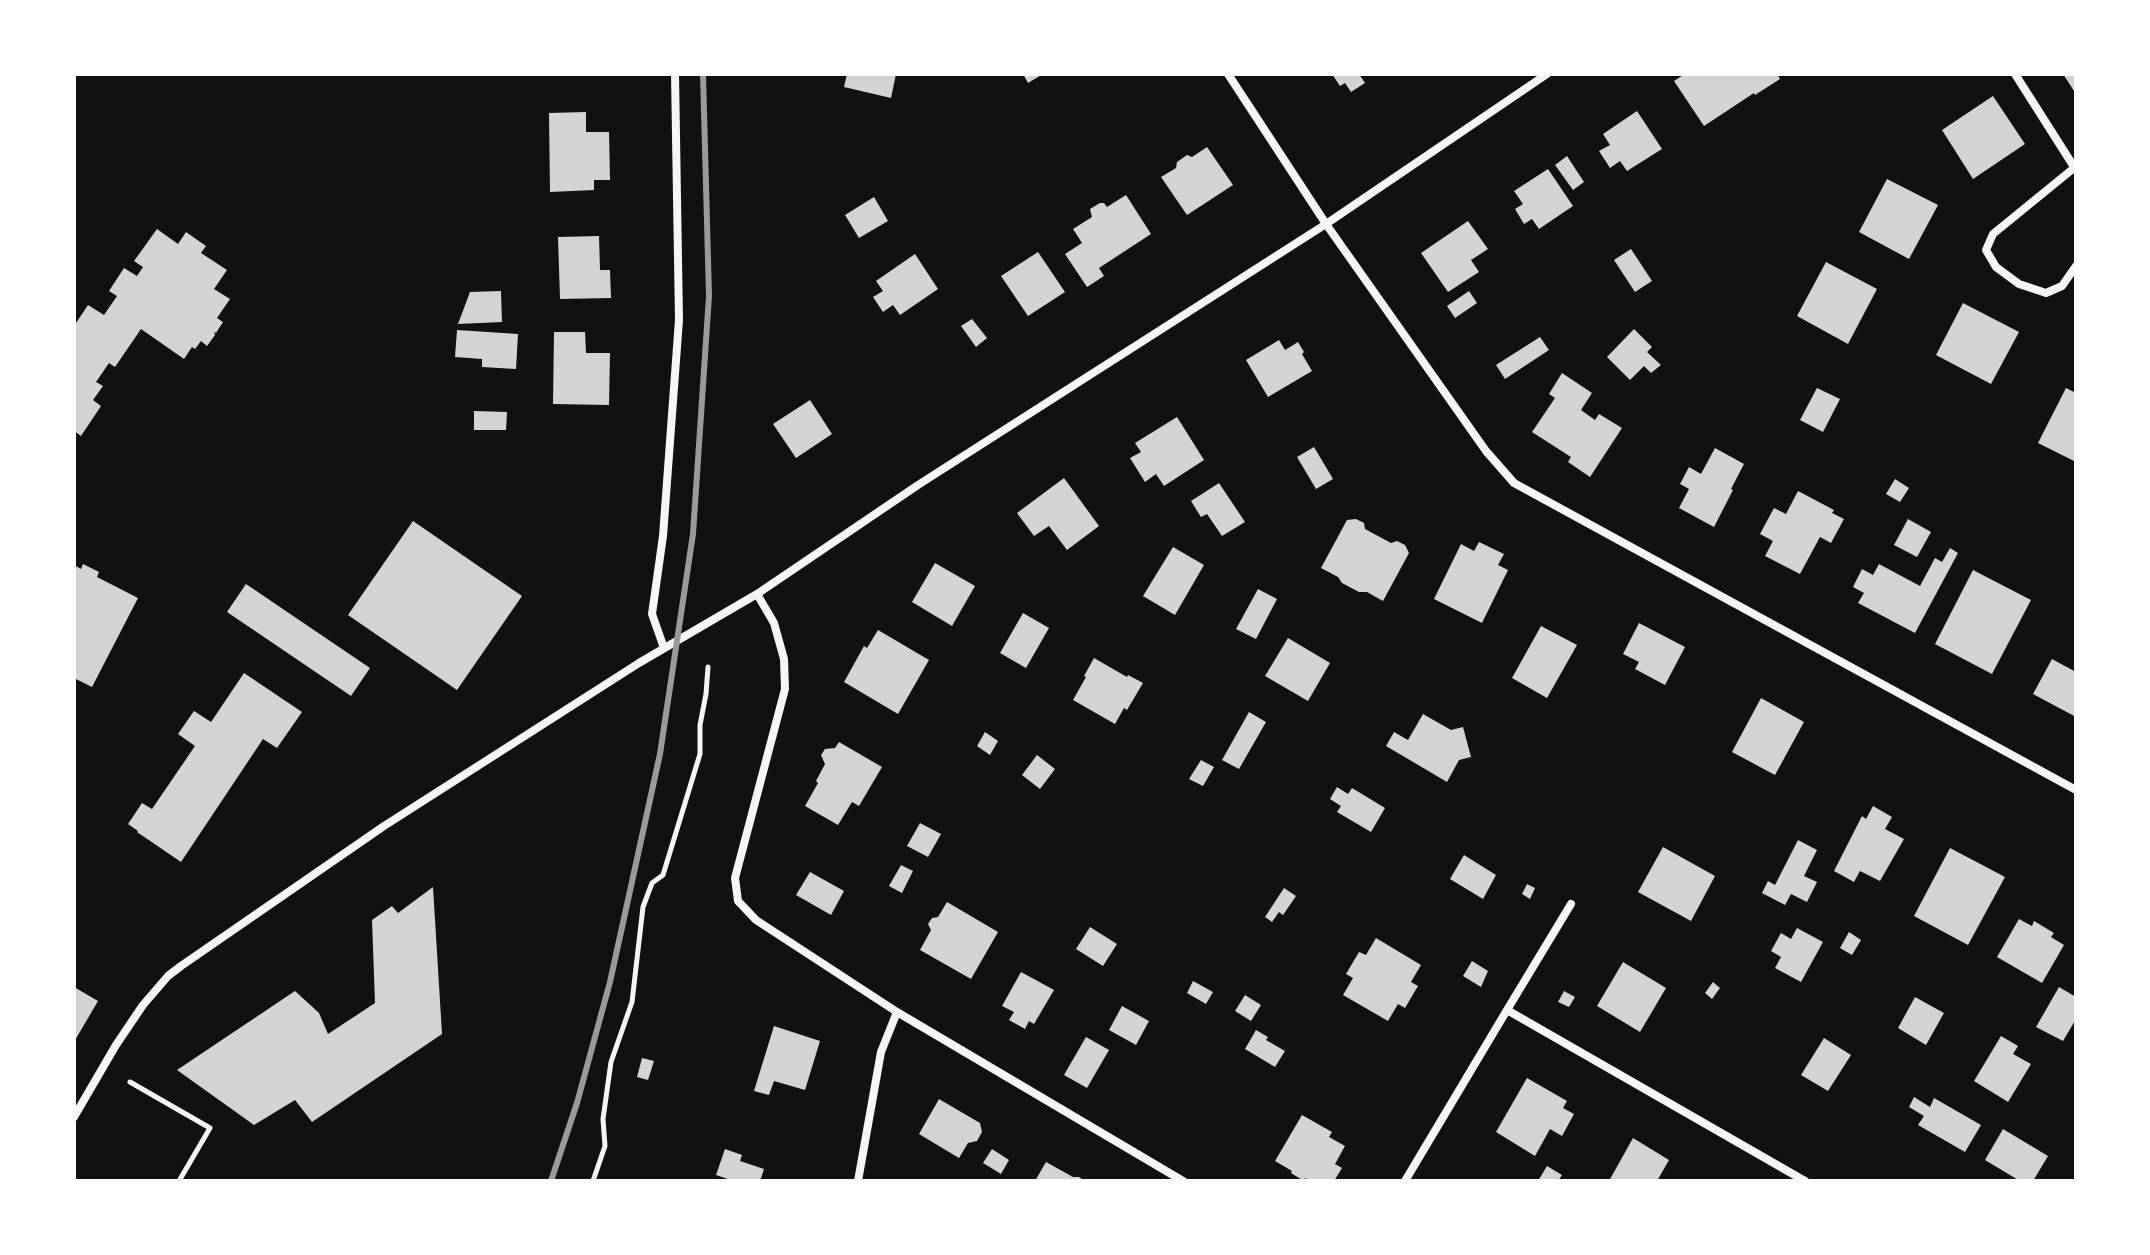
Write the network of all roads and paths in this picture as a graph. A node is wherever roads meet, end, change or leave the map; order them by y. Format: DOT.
graph roads {
  1 [pos="675,74"];
  2 [pos="1228,74"];
  3 [pos="1547,74"];
  4 [pos="2015,74"];
  5 [pos="2075,170"];
  6 [pos="1326,224"];
  7 [pos="2076,266"];
  8 [pos="757,594"];
  9 [pos="664,648"];
  10 [pos="708,667"];
  11 [pos="2076,790"];
  12 [pos="1571,904"];
  13 [pos="1507,1010"];
  14 [pos="897,1012"];
  15 [pos="130,1082"];
  16 [pos="74,1117"];
  17 [pos="179,1181"];
  18 [pos="593,1181"];
  19 [pos="858,1181"];
  20 [pos="1183,1181"];
  21 [pos="1405,1181"];
  22 [pos="1805,1181"];
  1 -- 9 [label="street"];
  2 -- 6 [label="street"];
  3 -- 6 [label="street"];
  4 -- 5 [label="street"];
  5 -- 7 [label="street"];
  6 -- 8 [label="street"];
  6 -- 11 [label="street"];
  8 -- 9 [label="street"];
  8 -- 14 [label="street"];
  9 -- 16 [label="street"];
  10 -- 18 [label="path"];
  12 -- 13 [label="street"];
  13 -- 21 [label="street"];
  13 -- 22 [label="street"];
  14 -- 19 [label="street"];
  14 -- 20 [label="street"];
  15 -- 17 [label="path"];
}
